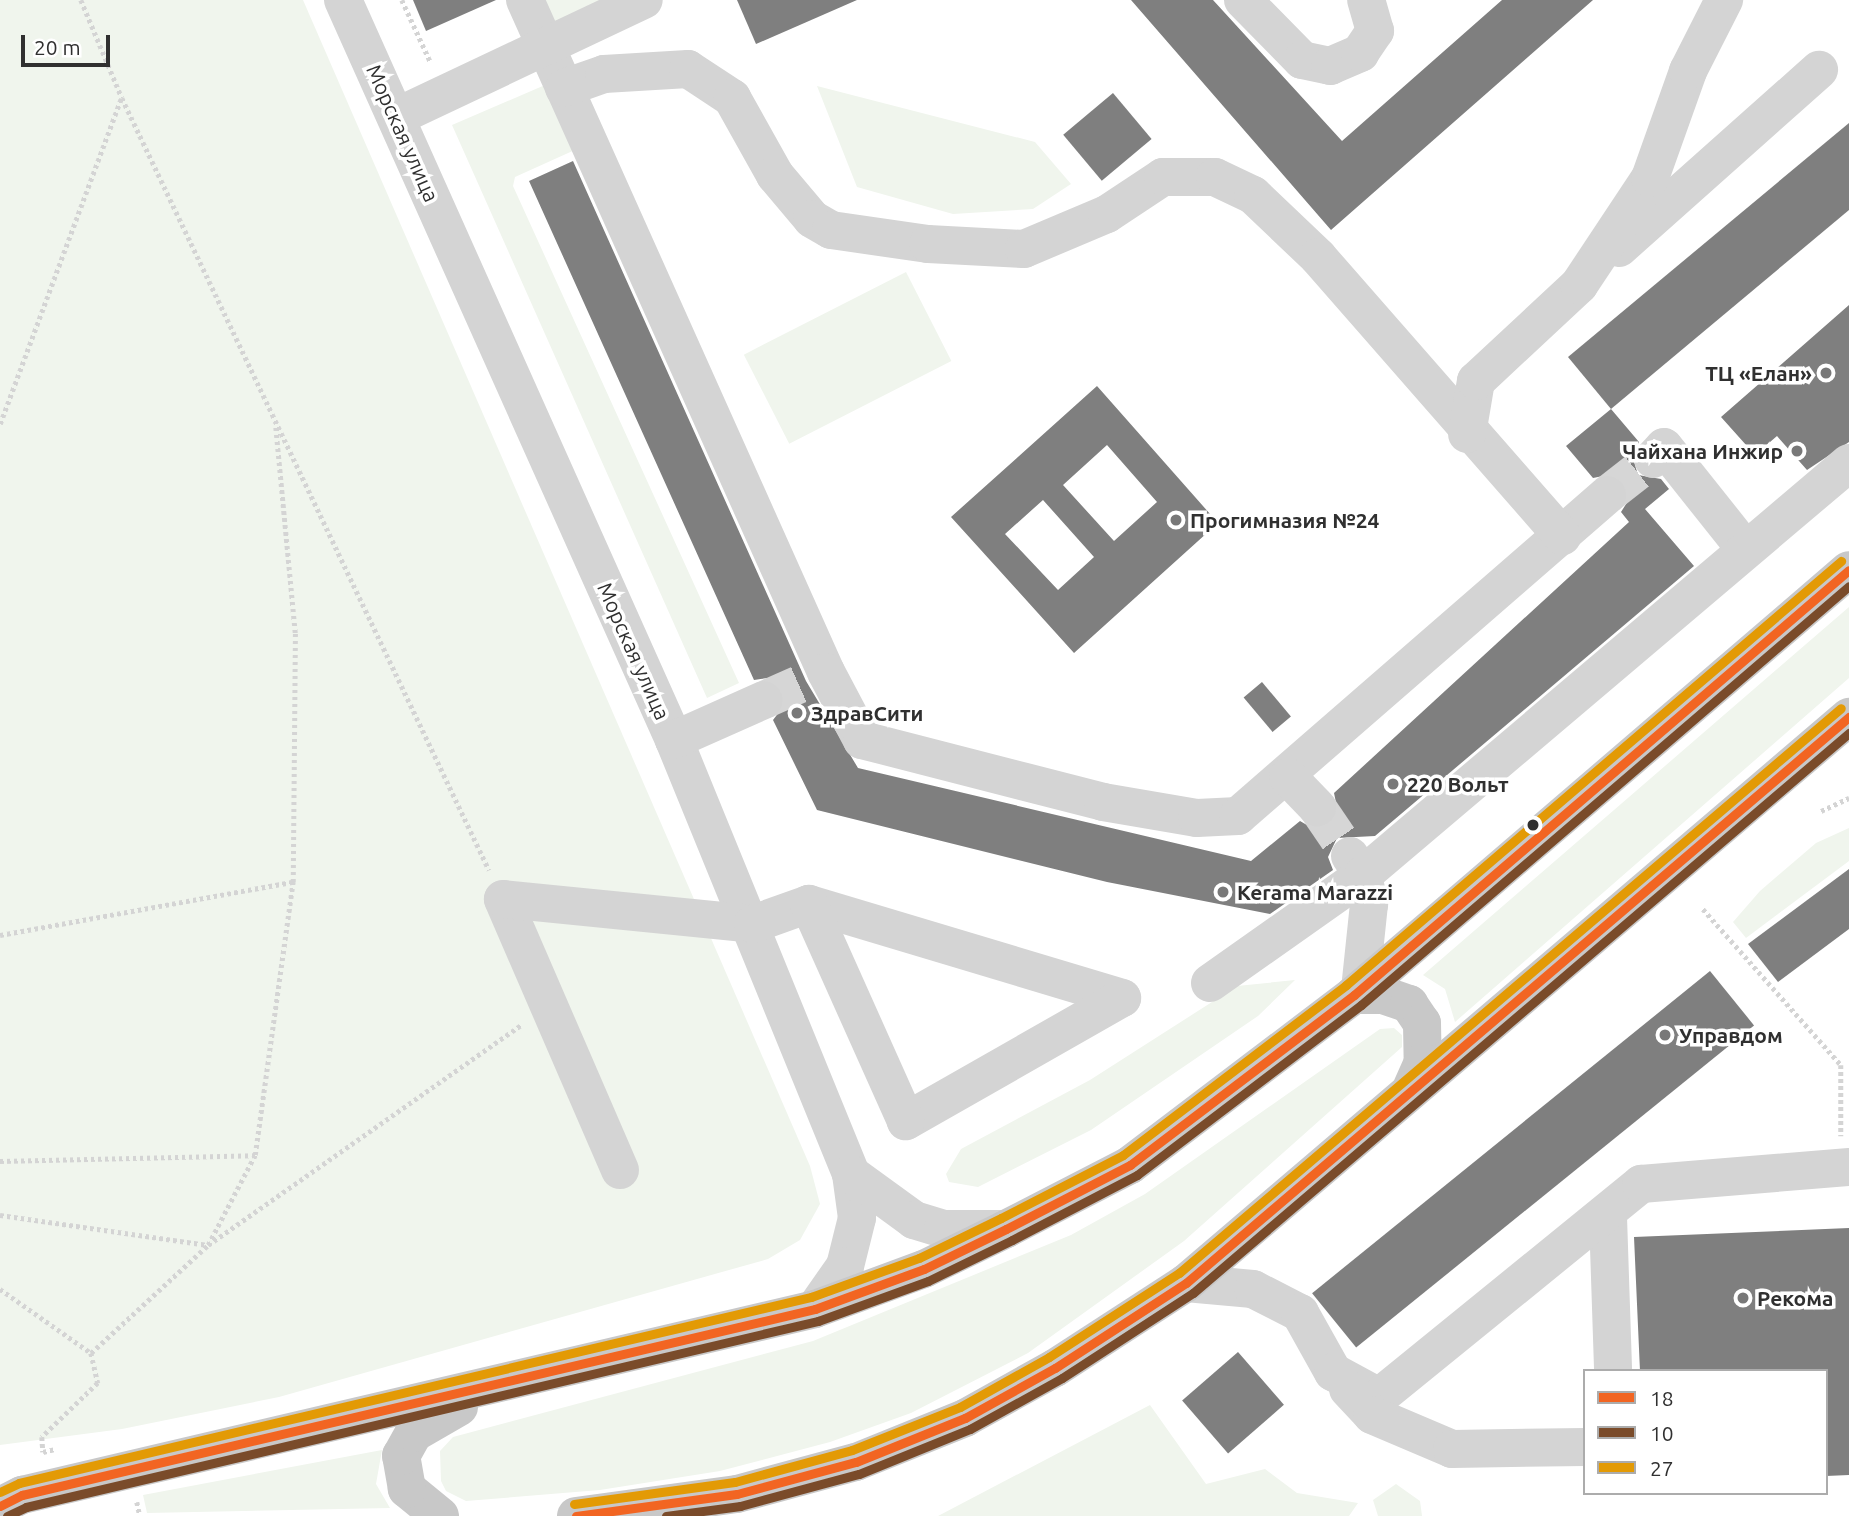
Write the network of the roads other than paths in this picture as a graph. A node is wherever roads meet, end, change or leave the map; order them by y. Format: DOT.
graph roads {
  1 [pos="343,0"];
  2 [pos="525,0"];
  3 [pos="1243,0"];
  4 [pos="1366,0"];
  5 [pos="1724,0"];
  6 [pos="641,1"];
  7 [pos="545,47"];
  8 [pos="1819,70"];
  9 [pos="564,88"];
  10 [pos="396,117"];
  11 [pos="1579,285"];
  12 [pos="1467,434"];
  13 [pos="1653,459"];
  14 [pos="1849,463"];
  15 [pos="1606,495"];
  16 [pos="1562,537"];
  17 [pos="1745,549"];
  18 [pos="1849,570"];
  19 [pos="764,700"];
  20 [pos="1849,717"];
  21 [pos="674,740"];
  22 [pos="1288,778"];
  23 [pos="1317,807"];
  24 [pos="1356,865"];
  25 [pos="809,904"];
  26 [pos="752,924"];
  27 [pos="1210,983"];
  28 [pos="1357,992"];
  29 [pos="1412,1087"];
  30 [pos="1845,1168"];
  31 [pos="620,1170"];
  32 [pos="851,1174"];
  33 [pos="1608,1217"];
  34 [pos="1006,1229"];
  35 [pos="1186,1283"];
  36 [pos="815,1309"];
  37 [pos="1613,1369"];
  38 [pos="1333,1372"];
  39 [pos="506,1386"];
  40 [pos="1583,1447"];
  41 [pos="0,1506"];
  42 [pos="440,1516"];
  43 [pos="576,1516"];
  1 -- 10 [label="street, Морская улица"];
  2 -- 7 [label="street"];
  3 -- 4 [label="street"];
  5 -- 11 [label="street"];
  6 -- 7 [label="street"];
  7 -- 9 [label="street"];
  7 -- 10 [label="street"];
  8 -- 11 [label="street"];
  9 -- 12 [label="street"];
  9 -- 22 [label="street"];
  10 -- 21 [label="street, Морская улица"];
  11 -- 12 [label="street"];
  12 -- 16 [label="street"];
  13 -- 17 [label="street"];
  14 -- 17 [label="street"];
  15 -- 16 [label="street"];
  16 -- 22 [label="street"];
  17 -- 24 [label="street"];
  18 -- 28 [label="main road"];
  19 -- 21 [label="street"];
  20 -- 29 [label="main road"];
  21 -- 26 [label="street, Морская улица"];
  22 -- 23 [label="street"];
  24 -- 27 [label="street"];
  24 -- 28 [label="street"];
  25 -- 25 [label="street"];
  25 -- 26 [label="street"];
  26 -- 31 [label="street"];
  26 -- 32 [label="street, Морская улица"];
  28 -- 29 [label="main road"];
  28 -- 34 [label="main road"];
  29 -- 35 [label="main road"];
  30 -- 33 [label="street"];
  32 -- 34 [label="street"];
  32 -- 36 [label="street, Морская улица"];
  33 -- 37 [label="street"];
  33 -- 38 [label="street"];
  34 -- 36 [label="main road"];
  35 -- 38 [label="street"];
  35 -- 43 [label="main road"];
  36 -- 39 [label="main road"];
  38 -- 40 [label="street"];
  39 -- 41 [label="main road"];
  39 -- 42 [label="main road"];
}
